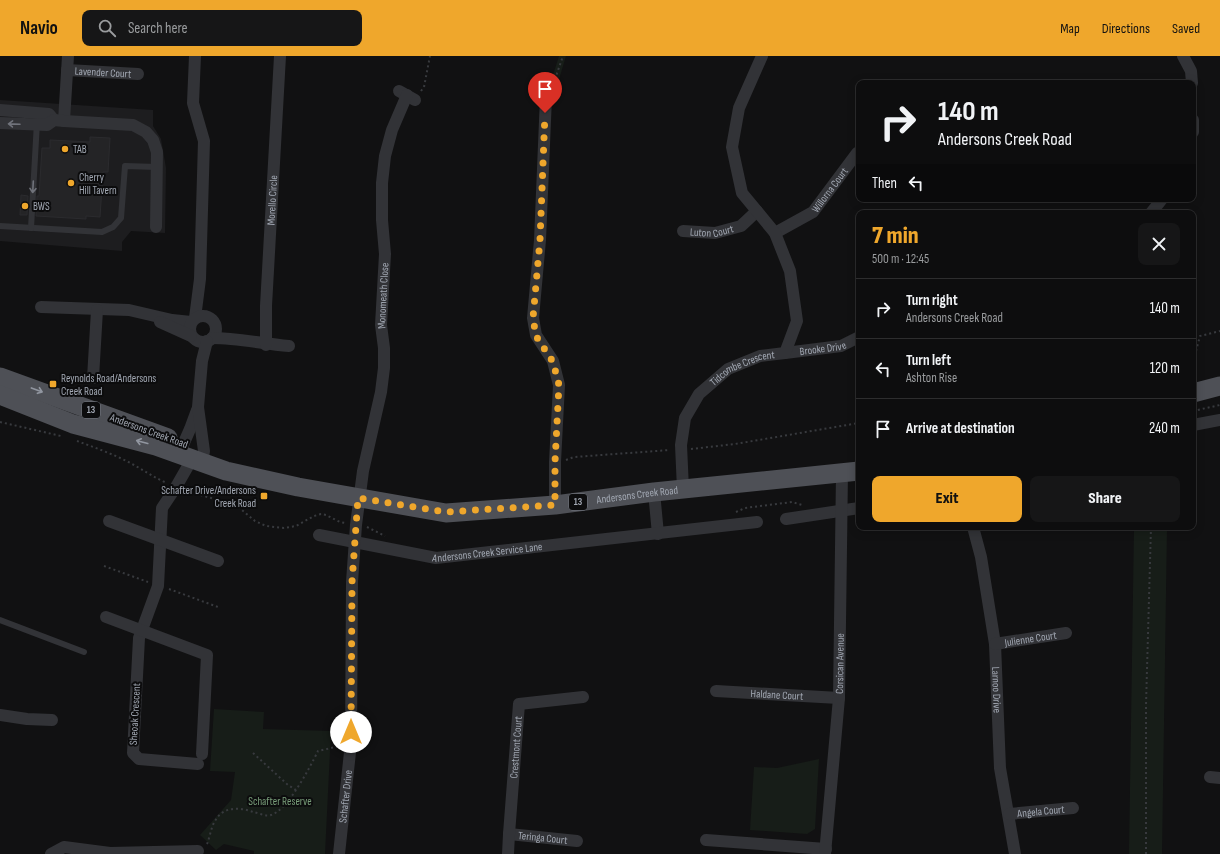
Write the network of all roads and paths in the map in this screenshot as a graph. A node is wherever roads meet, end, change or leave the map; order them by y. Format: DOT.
graph roads {
  1 [pos="68,56"];
  2 [pos="195,56"];
  3 [pos="280,56"];
  4 [pos="430,56"];
  5 [pos="563,56"];
  6 [pos="762,56"];
  7 [pos="1183,56"];
  8 [pos="67,70"];
  9 [pos="138,74"];
  10 [pos="1192,80"];
  11 [pos="409,96"];
  12 [pos="546,97"];
  13 [pos="0,110"];
  14 [pos="38,119"];
  15 [pos="59,120"];
  16 [pos="0,123"];
  17 [pos="856,154"];
  18 [pos="157,167"];
  19 [pos="1160,202"];
  20 [pos="1153,210"];
  21 [pos="757,211"];
  22 [pos="0,226"];
  23 [pos="156,227"];
  24 [pos="31,228"];
  25 [pos="683,231"];
  26 [pos="775,233"];
  27 [pos="200,279"];
  28 [pos="41,307"];
  29 [pos="97,310"];
  30 [pos="146,313"];
  31 [pos="193,320"];
  32 [pos="211,320"];
  33 [pos="1220,331"];
  34 [pos="856,338"];
  35 [pos="202,339"];
  36 [pos="250,341"];
  37 [pos="266,345"];
  38 [pos="288,346"];
  39 [pos="1196,351"];
  40 [pos="785,353"];
  41 [pos="0,376"];
  42 [pos="94,378"];
  43 [pos="1220,386"];
  44 [pos="1196,391"];
  45 [pos="4,399"];
  46 [pos="1220,404"];
  47 [pos="198,407"];
  48 [pos="1196,411"];
  49 [pos="1220,420"];
  50 [pos="856,424"];
  51 [pos="1196,424"];
  52 [pos="690,449"];
  53 [pos="673,450"];
  54 [pos="192,454"];
  55 [pos="563,461"];
  56 [pos="851,472"];
  57 [pos="683,489"];
  58 [pos="654,492"];
  59 [pos="358,498"];
  60 [pos="555,505"];
  61 [pos="856,509"];
  62 [pos="842,511"];
  63 [pos="786,519"];
  64 [pos="108,520"];
  65 [pos="757,522"];
  66 [pos="974,530"];
  67 [pos="1151,530"];
  68 [pos="658,534"];
  69 [pos="318,535"];
  70 [pos="160,539"];
  71 [pos="355,542"];
  72 [pos="218,560"];
  73 [pos="106,617"];
  74 [pos="0,620"];
  75 [pos="142,631"];
  76 [pos="1066,633"];
  77 [pos="995,644"];
  78 [pos="84,652"];
  79 [pos="716,692"];
  80 [pos="583,698"];
  81 [pos="839,698"];
  82 [pos="0,715"];
  83 [pos="52,720"];
  84 [pos="351,743"];
  85 [pos="253,753"];
  86 [pos="296,790"];
  87 [pos="1073,808"];
  88 [pos="1009,814"];
  89 [pos="509,834"];
  90 [pos="706,840"];
  91 [pos="577,841"];
  92 [pos="198,852"];
  93 [pos="825,852"];
  94 [pos="51,854"];
  95 [pos="339,854"];
  96 [pos="508,854"];
  97 [pos="1016,854"];
  98 [pos="1146,854"];
  1 -- 8 [label="street"];
  2 -- 27 [label="street"];
  3 -- 37 [label="street, Morello Circle"];
  4 -- 11 [label="path"];
  5 -- 12 [label="path"];
  6 -- 21 [label="street, Tidcombe Crescent"];
  7 -- 10 [label="street"];
  8 -- 9 [label="street, Lavender Court"];
  8 -- 15 [label="street"];
  11 -- 59 [label="street, Monomeath Close"];
  12 -- 60 [label="street"];
  13 -- 14 [label="street"];
  14 -- 15 [label="street"];
  14 -- 16 [label="street, one-way"];
  14 -- 24 [label="lane, one-way"];
  15 -- 18 [label="street"];
  17 -- 26 [label="street, Willorna Court"];
  18 -- 23 [label="street"];
  18 -- 24 [label="lane"];
  19 -- 20 [label="street"];
  21 -- 25 [label="street, Luton Court"];
  21 -- 26 [label="street, Tidcombe Crescent"];
  22 -- 24 [label="lane"];
  26 -- 40 [label="street, Tidcombe Crescent"];
  27 -- 31 [label="street"];
  27 -- 32 [label="street"];
  28 -- 29 [label="street"];
  29 -- 30 [label="street"];
  29 -- 42 [label="street"];
  30 -- 31 [label="street"];
  30 -- 35 [label="street"];
  31 -- 32 [label="street"];
  31 -- 35 [label="street"];
  32 -- 35 [label="street"];
  32 -- 36 [label="street"];
  33 -- 39 [label="path"];
  34 -- 40 [label="street, Brooke Drive"];
  35 -- 36 [label="street"];
  35 -- 47 [label="street"];
  36 -- 37 [label="street"];
  37 -- 38 [label="street"];
  40 -- 57 [label="street, Tidcombe Crescent"];
  41 -- 54 [label="main road, Andersons Creek Road / 13, one-way"];
  43 -- 44 [label="main road"];
  54 -- 45 [label="main road, Andersons Creek Road / 13, one-way"];
  46 -- 48 [label="path"];
  47 -- 54 [label="street"];
  47 -- 54 [label="street"];
  49 -- 51 [label="street"];
  50 -- 52 [label="path"];
  53 -- 55 [label="path"];
  54 -- 59 [label="main road, Andersons Creek Road / 13"];
  54 -- 70 [label="street, Sheoak Crescent"];
  56 -- 57 [label="main road, Andersons Creek Road / 13"];
  56 -- 62 [label="street, Corsican Avenue"];
  57 -- 58 [label="main road, Andersons Creek Road / 13"];
  58 -- 60 [label="main road, Andersons Creek Road / 13"];
  58 -- 68 [label="street"];
  59 -- 60 [label="main road, Andersons Creek Road / 13"];
  59 -- 71 [label="street, Schafter Drive"];
  61 -- 62 [label="street"];
  62 -- 63 [label="street"];
  62 -- 81 [label="street, Corsican Avenue"];
  64 -- 70 [label="street"];
  65 -- 68 [label="street, Andersons Creek Service Lane"];
  66 -- 77 [label="street, Larnoo Drive"];
  67 -- 98 [label="path"];
  68 -- 71 [label="street, Andersons Creek Service Lane"];
  69 -- 71 [label="street, Andersons Creek Service Lane"];
  70 -- 72 [label="street"];
  70 -- 75 [label="street, Sheoak Crescent"];
  71 -- 84 [label="street, Schafter Drive"];
  73 -- 75 [label="street, Sheoak Crescent"];
  74 -- 78 [label="lane"];
  75 -- 75 [label="street, Sheoak Crescent"];
  76 -- 77 [label="street, Julienne Court"];
  77 -- 88 [label="street, Larnoo Drive"];
  79 -- 81 [label="street, Haldane Court"];
  80 -- 89 [label="street, Crestmont Court"];
  81 -- 93 [label="street, Corsican Avenue"];
  82 -- 83 [label="street"];
  84 -- 86 [label="path"];
  84 -- 95 [label="street, Schafter Drive"];
  85 -- 86 [label="path"];
  86 -- 92 [label="path"];
  87 -- 88 [label="street, Angela Court"];
  88 -- 97 [label="street, Larnoo Drive"];
  89 -- 91 [label="street, Teringa Court"];
  89 -- 96 [label="street, Crestmont Court"];
  90 -- 93 [label="street"];
  92 -- 94 [label="street"];
}
